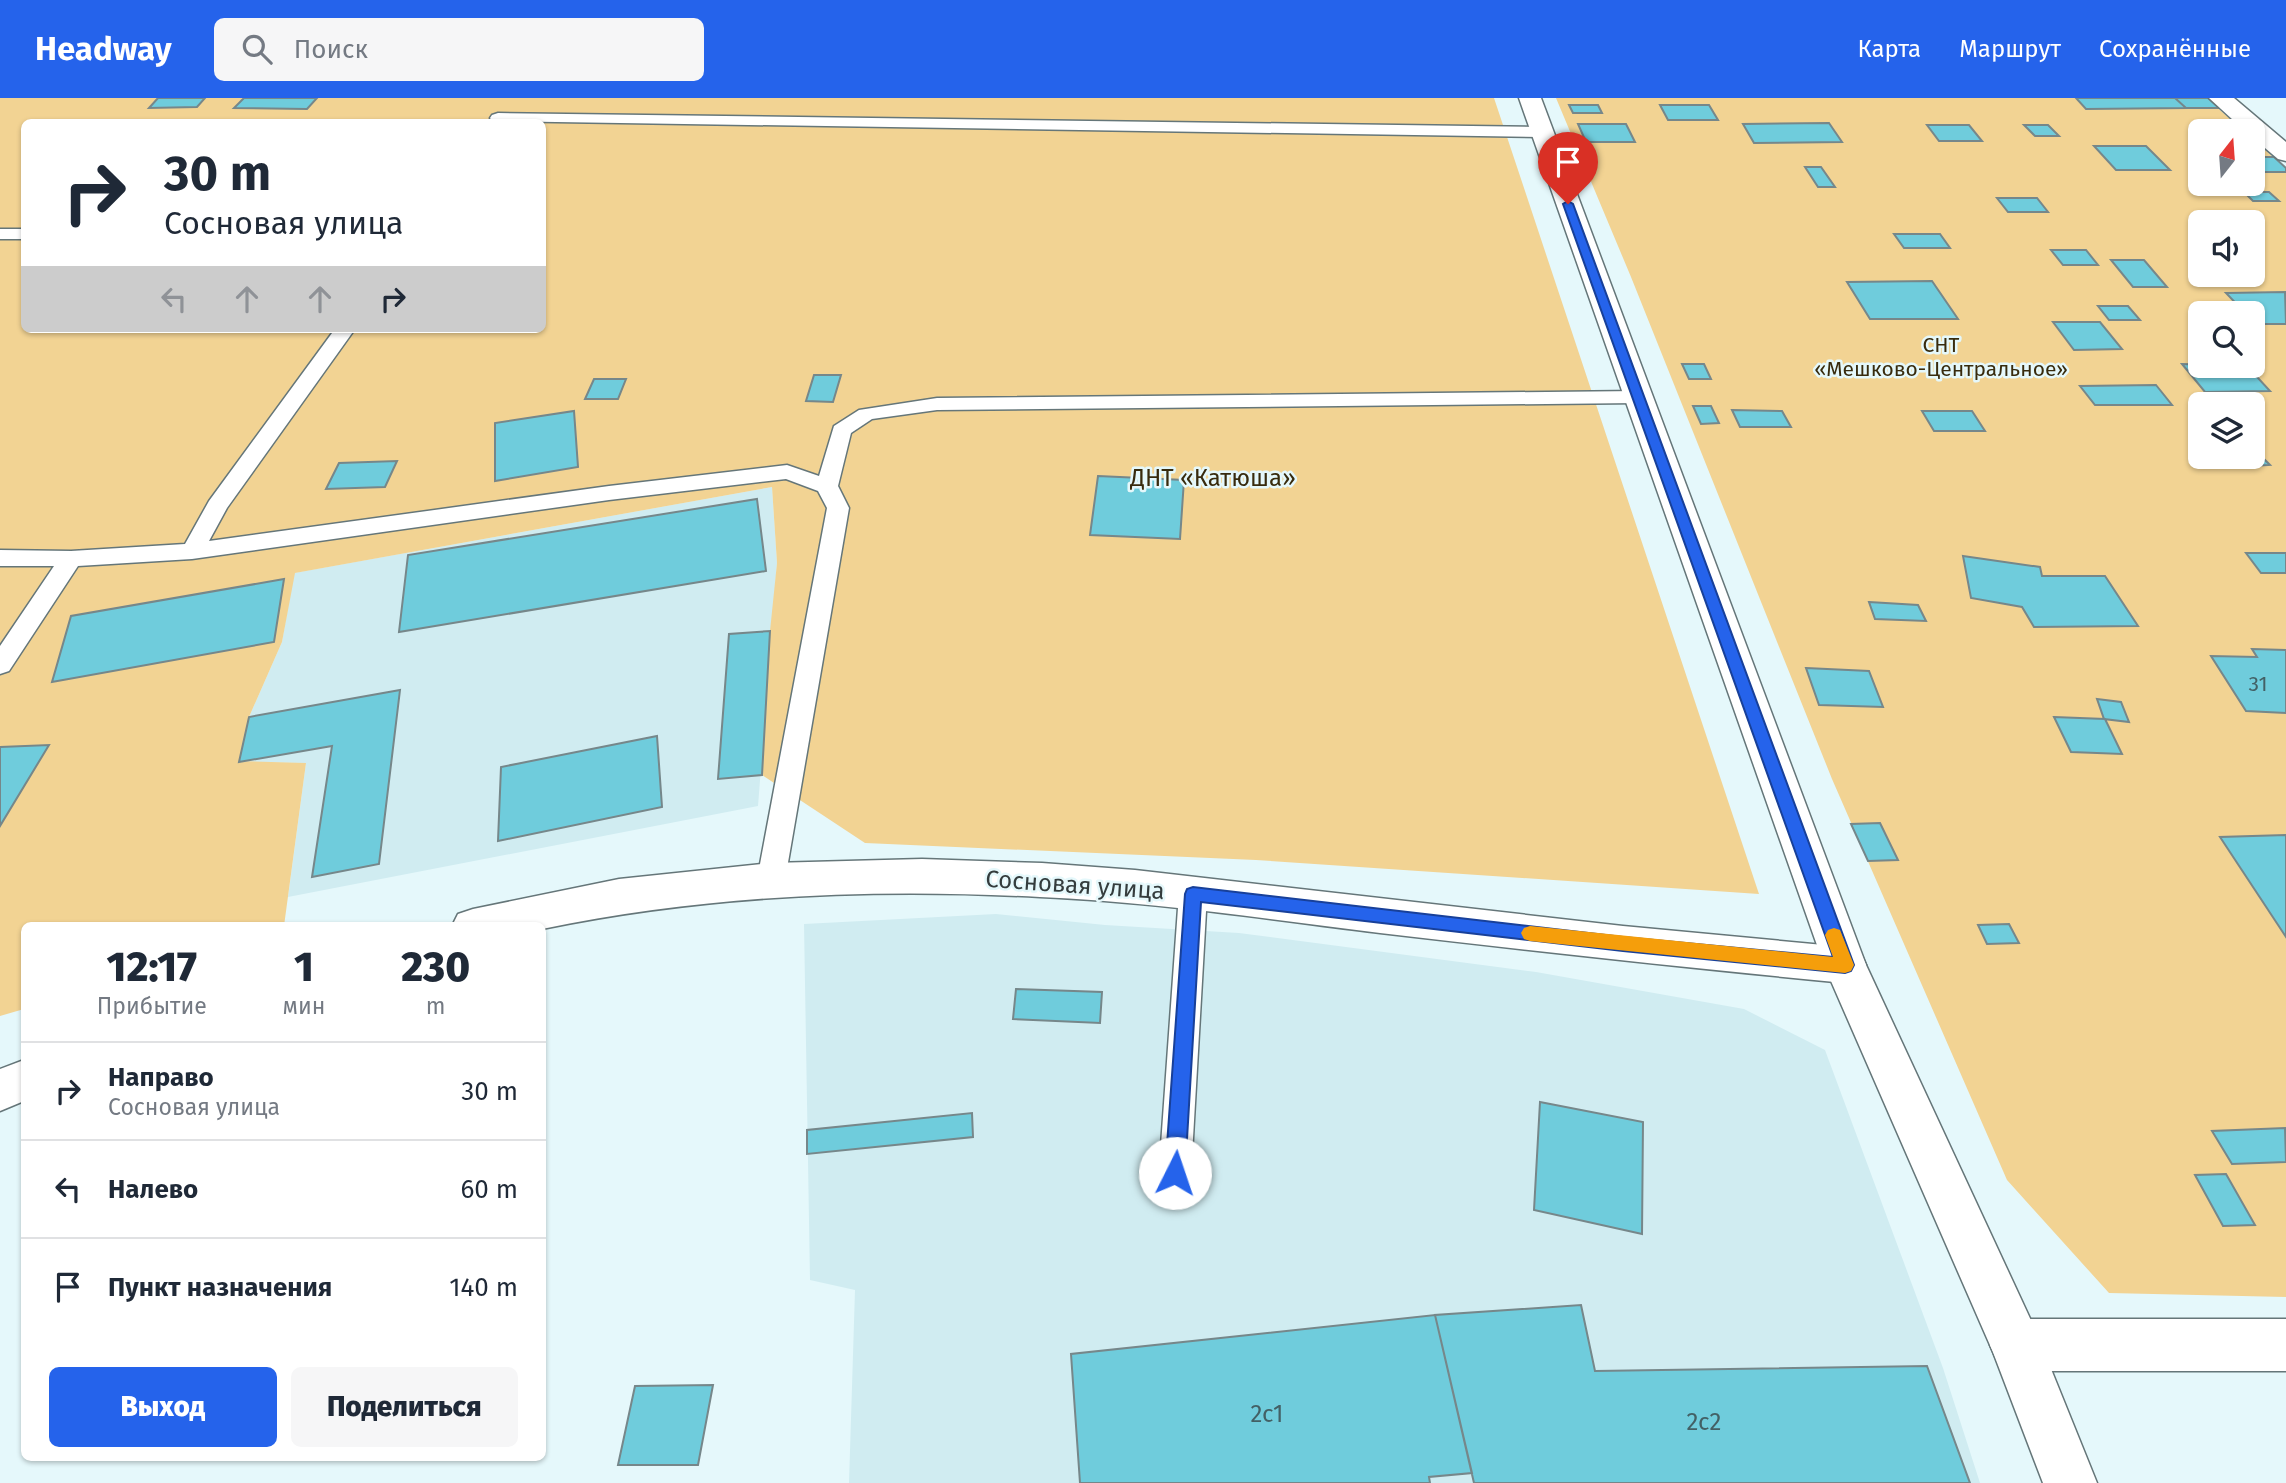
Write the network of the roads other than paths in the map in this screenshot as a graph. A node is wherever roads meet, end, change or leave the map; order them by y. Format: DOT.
graph roads {
  1 [pos="513,98"];
  2 [pos="1530,98"];
  3 [pos="2220,98"];
  4 [pos="497,119"];
  5 [pos="546,121"];
  6 [pos="1542,132"];
  7 [pos="2286,155"];
  8 [pos="0,234"];
  9 [pos="21,234"];
  10 [pos="342,333"];
  11 [pos="1638,397"];
  12 [pos="827,486"];
  13 [pos="192,551"];
  14 [pos="0,558"];
  15 [pos="71,559"];
  16 [pos="0,665"];
  17 [pos="771,880"];
  18 [pos="1193,894"];
  19 [pos="492,922"];
  20 [pos="1845,965"];
  21 [pos="21,1082"];
  22 [pos="0,1090"];
  23 [pos="1175,1173"];
  24 [pos="2016,1345"];
  25 [pos="2286,1345"];
  26 [pos="2070,1483"];
  1 -- 4 [label="lane"];
  2 -- 6 [label="street"];
  3 -- 7 [label="street"];
  5 -- 6 [label="lane"];
  6 -- 11 [label="street"];
  8 -- 9 [label="lane"];
  10 -- 13 [label="lane"];
  11 -- 12 [label="lane"];
  11 -- 20 [label="street"];
  12 -- 13 [label="lane"];
  12 -- 17 [label="lane"];
  13 -- 15 [label="lane"];
  14 -- 15 [label="lane"];
  15 -- 16 [label="lane"];
  17 -- 18 [label="street, Сосновая улица"];
  17 -- 19 [label="street, Сосновая улица"];
  18 -- 20 [label="street, Сосновая улица"];
  18 -- 23 [label="lane"];
  20 -- 24 [label="street"];
  21 -- 22 [label="street"];
  24 -- 25 [label="street"];
  24 -- 26 [label="street"];
}
